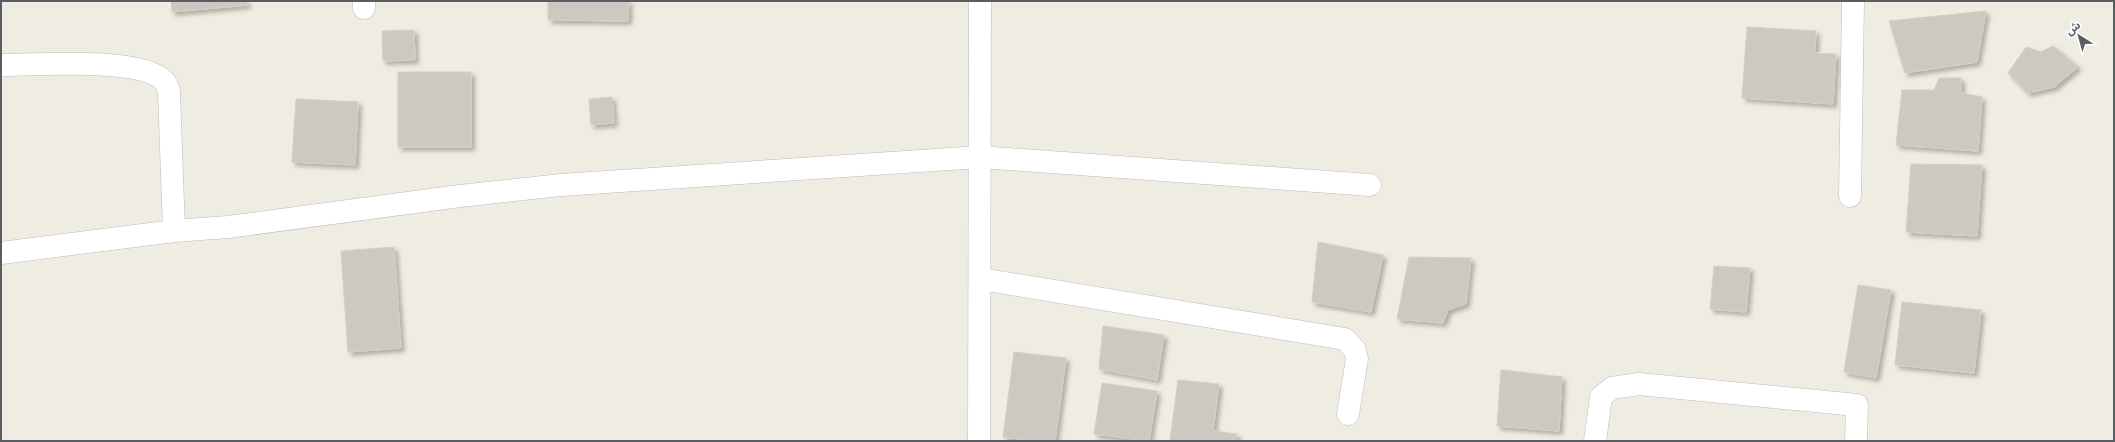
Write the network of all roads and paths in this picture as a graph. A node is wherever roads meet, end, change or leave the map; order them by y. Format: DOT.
graph roads {
  1 [pos="980,1"];
  2 [pos="1853,1"];
  3 [pos="1,65"];
  4 [pos="980,157"];
  5 [pos="1370,185"];
  6 [pos="1850,196"];
  7 [pos="174,231"];
  8 [pos="1,253"];
  9 [pos="980,280"];
  10 [pos="1348,414"];
  11 [pos="979,441"];
  12 [pos="1595,441"];
  13 [pos="1856,441"];
  1 -- 4 [label="street"];
  2 -- 6 [label="street"];
  3 -- 7 [label="street"];
  4 -- 5 [label="street"];
  4 -- 7 [label="street"];
  4 -- 9 [label="street"];
  7 -- 8 [label="street"];
  9 -- 10 [label="street"];
  9 -- 11 [label="street"];
  12 -- 13 [label="street"];
}
